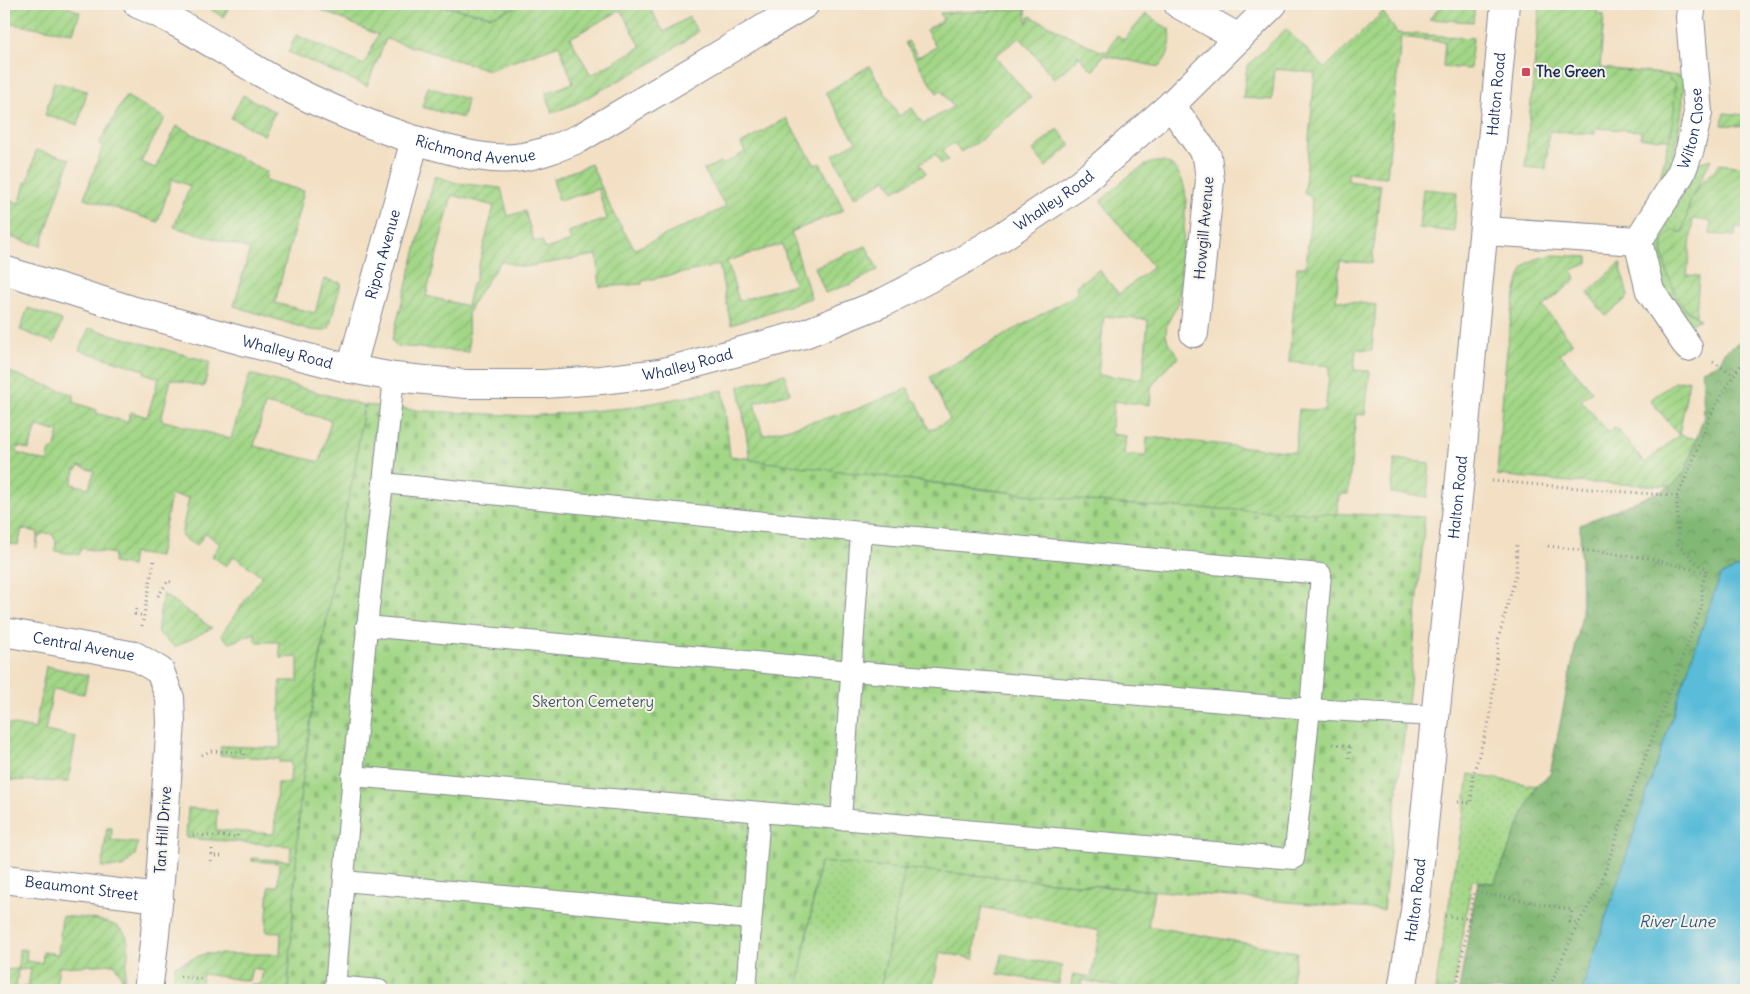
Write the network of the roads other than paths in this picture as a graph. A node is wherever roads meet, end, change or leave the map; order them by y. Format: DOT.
graph roads {
  1 [pos="138,4"];
  2 [pos="805,4"];
  3 [pos="1178,4"];
  4 [pos="1273,4"];
  5 [pos="1505,4"];
  6 [pos="1692,4"];
  7 [pos="1239,38"];
  8 [pos="1171,105"];
  9 [pos="415,140"];
  10 [pos="1485,231"];
  11 [pos="1638,241"];
  12 [pos="4,270"];
  13 [pos="1194,333"];
  14 [pos="1688,347"];
  15 [pos="351,369"];
  16 [pos="394,377"];
  17 [pos="383,483"];
  18 [pos="861,532"];
  19 [pos="366,626"];
  20 [pos="4,632"];
  21 [pos="160,671"];
  22 [pos="852,671"];
  23 [pos="1310,709"];
  24 [pos="1435,716"];
  25 [pos="352,776"];
  26 [pos="760,813"];
  27 [pos="841,820"];
  28 [pos="4,879"];
  29 [pos="344,881"];
  30 [pos="159,898"];
  31 [pos="751,920"];
  32 [pos="335,988"];
  33 [pos="148,990"];
  34 [pos="379,990"];
  35 [pos="746,990"];
  36 [pos="1402,990"];
  1 -- 9 [label="street, Richmond Avenue"];
  2 -- 9 [label="street, Richmond Avenue"];
  3 -- 7 [label="street"];
  4 -- 7 [label="street, Whalley Road"];
  5 -- 10 [label="street, Halton Road"];
  6 -- 11 [label="street, Wilton Close"];
  7 -- 8 [label="street, Whalley Road"];
  8 -- 13 [label="street, Howgill Avenue"];
  8 -- 16 [label="street, Whalley Road"];
  9 -- 15 [label="street, Ripon Avenue"];
  10 -- 11 [label="street"];
  10 -- 24 [label="street, Halton Road"];
  11 -- 14 [label="street"];
  12 -- 15 [label="street, Whalley Road"];
  15 -- 16 [label="street, Whalley Road"];
  16 -- 17 [label="lane"];
  17 -- 18 [label="lane"];
  17 -- 19 [label="lane"];
  18 -- 22 [label="lane"];
  18 -- 23 [label="lane"];
  19 -- 22 [label="lane"];
  19 -- 25 [label="lane"];
  20 -- 21 [label="street, Central Avenue"];
  21 -- 30 [label="street, Tan Hill Drive"];
  22 -- 23 [label="lane"];
  22 -- 27 [label="lane"];
  23 -- 24 [label="lane"];
  23 -- 27 [label="lane"];
  24 -- 36 [label="street, Halton Road"];
  25 -- 26 [label="lane"];
  25 -- 29 [label="lane"];
  26 -- 27 [label="lane"];
  26 -- 31 [label="lane"];
  28 -- 30 [label="street, Beaumont Street"];
  29 -- 31 [label="lane"];
  29 -- 32 [label="lane"];
  30 -- 33 [label="street, Tan Hill Drive"];
  31 -- 35 [label="lane"];
  32 -- 34 [label="lane"];
}
